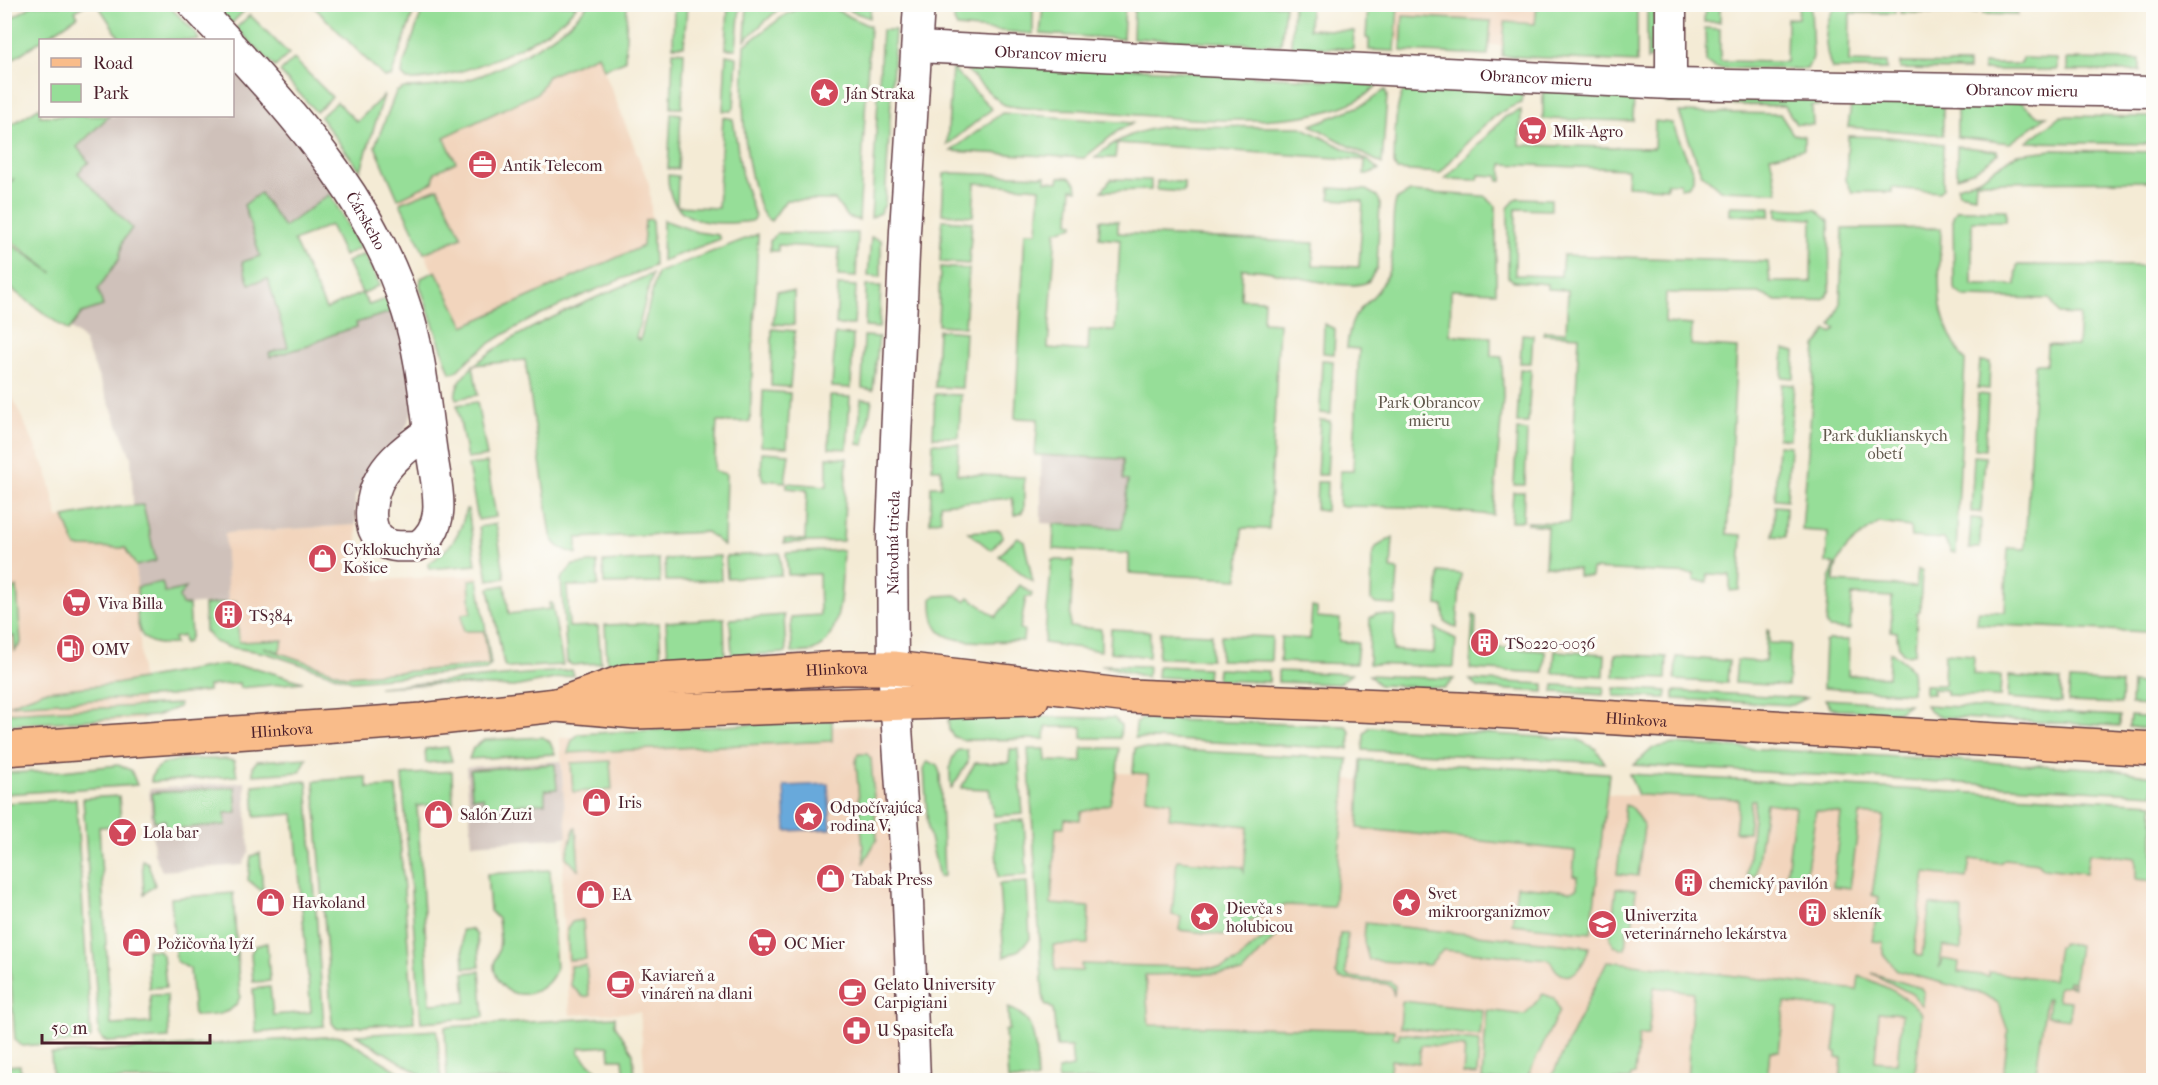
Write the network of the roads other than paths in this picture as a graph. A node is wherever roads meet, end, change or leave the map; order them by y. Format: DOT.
graph roads {
  1 [pos="193,4"];
  2 [pos="919,4"];
  3 [pos="1671,4"];
  4 [pos="226,39"];
  5 [pos="917,47"];
  6 [pos="234,49"];
  7 [pos="1671,84"];
  8 [pos="2154,92"];
  9 [pos="429,431"];
  10 [pos="894,668"];
  11 [pos="1117,695"];
  12 [pos="897,703"];
  13 [pos="557,705"];
  14 [pos="4,749"];
  15 [pos="2154,749"];
  16 [pos="915,1080"];
  1 -- 4 [label="street"];
  2 -- 5 [label="street, Národná trieda"];
  3 -- 7 [label="street"];
  5 -- 7 [label="street, Obrancov mieru"];
  5 -- 10 [label="street, Národná trieda"];
  6 -- 9 [label="street, Čárskeho"];
  7 -- 8 [label="street, Obrancov mieru"];
  10 -- 11 [label="main road, Hlinkova"];
  10 -- 12 [label="street, Národná trieda"];
  10 -- 13 [label="main road, Hlinkova"];
  11 -- 12 [label="main road, Hlinkova"];
  11 -- 15 [label="main road, Hlinkova"];
  12 -- 13 [label="main road, Hlinkova"];
  12 -- 16 [label="street, Národná trieda"];
  13 -- 14 [label="main road, Hlinkova"];
}
